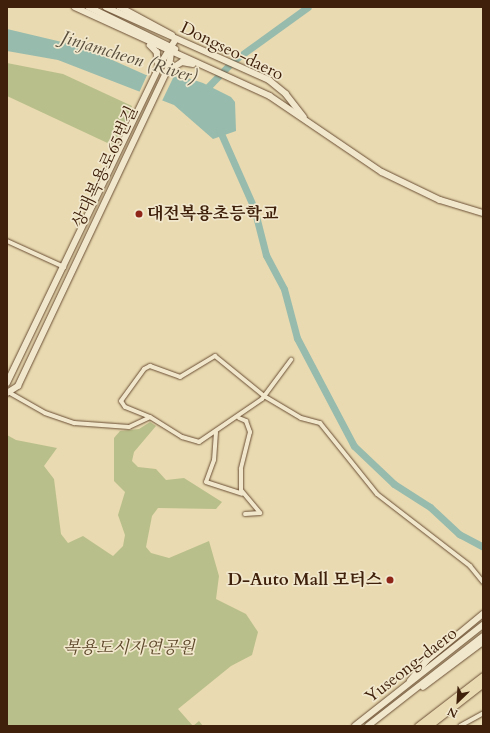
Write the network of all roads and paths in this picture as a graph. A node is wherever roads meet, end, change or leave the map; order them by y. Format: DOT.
graph roads {
  1 [pos="75,7"];
  2 [pos="89,7"];
  3 [pos="106,7"];
  4 [pos="120,7"];
  5 [pos="139,38"];
  6 [pos="176,39"];
  7 [pos="171,50"];
  8 [pos="159,65"];
  9 [pos="202,66"];
  10 [pos="167,69"];
  11 [pos="310,125"];
  12 [pos="483,213"];
  13 [pos="7,241"];
  14 [pos="64,268"];
  15 [pos="291,360"];
  16 [pos="7,383"];
  17 [pos="9,393"];
  18 [pos="264,396"];
  19 [pos="150,417"];
  20 [pos="239,418"];
  21 [pos="216,432"];
  22 [pos="242,494"];
  23 [pos="246,514"];
  24 [pos="483,582"];
  25 [pos="483,614"];
  26 [pos="483,625"];
  27 [pos="483,636"];
  28 [pos="483,642"];
  29 [pos="483,676"];
  30 [pos="483,683"];
  31 [pos="407,686"];
  32 [pos="405,697"];
  33 [pos="483,713"];
  34 [pos="355,726"];
  35 [pos="368,726"];
  36 [pos="418,726"];
  37 [pos="428,726"];
  38 [pos="460,726"];
  1 -- 5 [label="street"];
  2 -- 7 [label="street, Dongseo-daero"];
  3 -- 6 [label="street, Dongseo-daero"];
  4 -- 6 [label="street"];
  5 -- 7 [label="street"];
  5 -- 8 [label="street"];
  6 -- 7 [label="street"];
  6 -- 11 [label="street, Dongseo-daero"];
  7 -- 8 [label="street, 상대복용로65번길"];
  7 -- 9 [label="street, Dongseo-daero"];
  7 -- 10 [label="street, 상대복용로65번길"];
  8 -- 14 [label="street, 상대복용로65번길"];
  9 -- 10 [label="street"];
  9 -- 11 [label="street, Dongseo-daero"];
  10 -- 17 [label="street, 상대복용로65번길"];
  11 -- 12 [label="street, Dongseo-daero"];
  13 -- 14 [label="street"];
  14 -- 16 [label="street, 상대복용로65번길"];
  15 -- 18 [label="street"];
  17 -- 19 [label="street"];
  18 -- 19 [label="street"];
  18 -- 20 [label="street"];
  18 -- 24 [label="street"];
  19 -- 21 [label="street"];
  20 -- 21 [label="street"];
  20 -- 22 [label="street"];
  21 -- 22 [label="street"];
  22 -- 23 [label="street"];
  25 -- 31 [label="street"];
  26 -- 31 [label="street, Yuseong-daero"];
  27 -- 32 [label="street, Yuseong-daero"];
  28 -- 32 [label="street"];
  29 -- 36 [label="highway"];
  30 -- 37 [label="highway"];
  31 -- 34 [label="street, Yuseong-daero"];
  32 -- 35 [label="street, Yuseong-daero"];
  33 -- 38 [label="street"];
}
